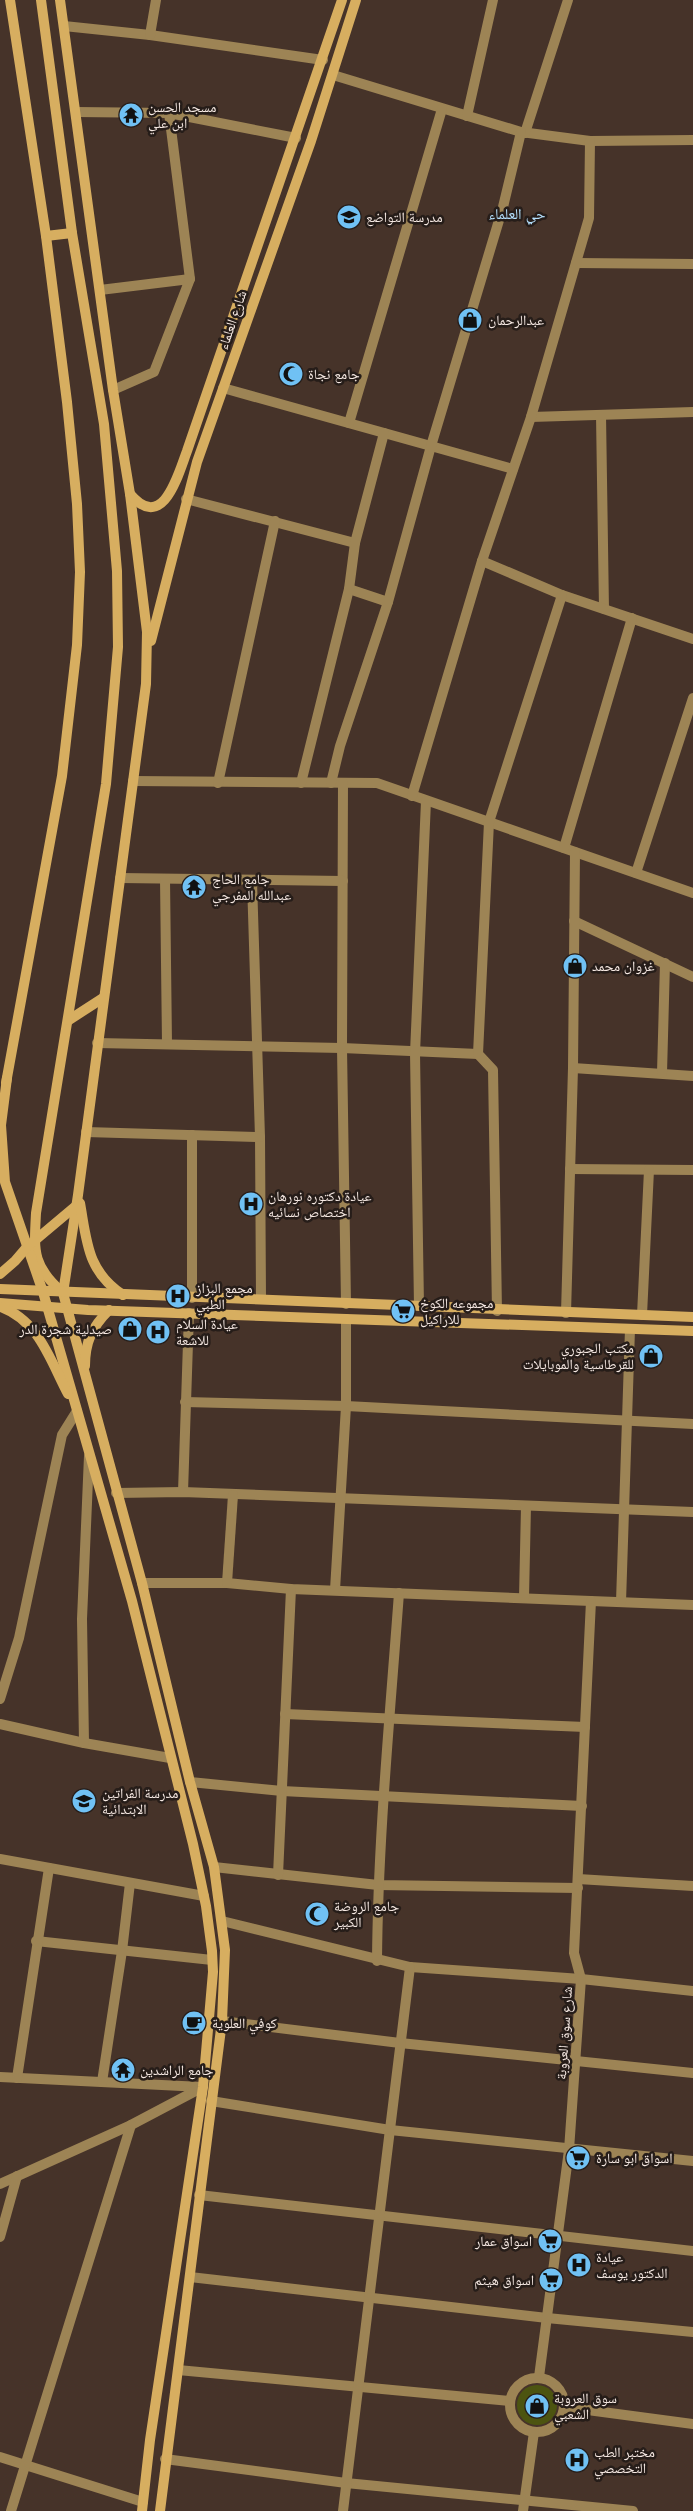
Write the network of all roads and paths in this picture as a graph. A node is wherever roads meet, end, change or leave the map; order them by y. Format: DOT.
graph roads {
  1 [pos="10,0"];
  2 [pos="41,0"];
  3 [pos="60,0"];
  4 [pos="156,0"];
  5 [pos="342,0"];
  6 [pos="356,0"];
  7 [pos="493,0"];
  8 [pos="568,0"];
  9 [pos="64,26"];
  10 [pos="150,35"];
  11 [pos="323,60"];
  12 [pos="333,75"];
  13 [pos="442,109"];
  14 [pos="76,112"];
  15 [pos="169,113"];
  16 [pos="466,116"];
  17 [pos="523,133"];
  18 [pos="296,138"];
  19 [pos="693,140"];
  20 [pos="590,141"];
  21 [pos="72,233"];
  22 [pos="46,236"];
  23 [pos="576,263"];
  24 [pos="693,264"];
  25 [pos="190,280"];
  26 [pos="100,290"];
  27 [pos="223,388"];
  28 [pos="114,390"];
  29 [pos="693,412"];
  30 [pos="601,415"];
  31 [pos="531,418"];
  32 [pos="119,421"];
  33 [pos="349,423"];
  34 [pos="104,424"];
  35 [pos="384,433"];
  36 [pos="432,446"];
  37 [pos="513,469"];
  38 [pos="130,494"];
  39 [pos="186,499"];
  40 [pos="275,521"];
  41 [pos="354,543"];
  42 [pos="482,561"];
  43 [pos="349,589"];
  44 [pos="562,595"];
  45 [pos="388,602"];
  46 [pos="604,609"];
  47 [pos="632,618"];
  48 [pos="693,639"];
  49 [pos="148,653"];
  50 [pos="693,698"];
  51 [pos="133,781"];
  52 [pos="218,783"];
  53 [pos="301,783"];
  54 [pos="331,783"];
  55 [pos="343,783"];
  56 [pos="412,796"];
  57 [pos="426,800"];
  58 [pos="489,822"];
  59 [pos="564,848"];
  60 [pos="575,852"];
  61 [pos="636,873"];
  62 [pos="120,878"];
  63 [pos="165,879"];
  64 [pos="252,881"];
  65 [pos="343,881"];
  66 [pos="693,893"];
  67 [pos="574,922"];
  68 [pos="665,964"];
  69 [pos="693,977"];
  70 [pos="103,998"];
  71 [pos="68,1020"];
  72 [pos="97,1043"];
  73 [pos="167,1044"];
  74 [pos="258,1046"];
  75 [pos="342,1048"];
  76 [pos="415,1053"];
  77 [pos="478,1054"];
  78 [pos="573,1068"];
  79 [pos="662,1073"];
  80 [pos="693,1076"];
  81 [pos="7,1078"];
  82 [pos="0,1100"];
  83 [pos="0,1116"];
  84 [pos="86,1132"];
  85 [pos="192,1135"];
  86 [pos="260,1137"];
  87 [pos="570,1169"];
  88 [pos="649,1170"];
  89 [pos="693,1170"];
  90 [pos="78,1200"];
  91 [pos="29,1243"];
  92 [pos="0,1274"];
  93 [pos="0,1290"];
  94 [pos="43,1292"];
  95 [pos="63,1293"];
  96 [pos="123,1295"];
  97 [pos="192,1298"];
  98 [pos="261,1299"];
  99 [pos="346,1304"];
  100 [pos="0,1305"];
  101 [pos="419,1306"];
  102 [pos="47,1307"];
  103 [pos="66,1308"];
  104 [pos="109,1310"];
  105 [pos="496,1311"];
  106 [pos="188,1313"];
  107 [pos="566,1313"];
  108 [pos="642,1315"];
  109 [pos="693,1317"];
  110 [pos="346,1318"];
  111 [pos="630,1329"];
  112 [pos="693,1331"];
  113 [pos="86,1379"];
  114 [pos="185,1402"];
  115 [pos="346,1406"];
  116 [pos="77,1411"];
  117 [pos="628,1421"];
  118 [pos="693,1424"];
  119 [pos="89,1450"];
  120 [pos="183,1492"];
  121 [pos="116,1493"];
  122 [pos="233,1495"];
  123 [pos="339,1499"];
  124 [pos="526,1506"];
  125 [pos="626,1508"];
  126 [pos="693,1512"];
  127 [pos="142,1583"];
  128 [pos="227,1583"];
  129 [pos="291,1589"];
  130 [pos="335,1590"];
  131 [pos="399,1593"];
  132 [pos="524,1598"];
  133 [pos="591,1601"];
  134 [pos="621,1602"];
  135 [pos="693,1605"];
  136 [pos="0,1699"];
  137 [pos="285,1714"];
  138 [pos="390,1719"];
  139 [pos="0,1724"];
  140 [pos="585,1727"];
  141 [pos="84,1743"];
  142 [pos="170,1758"];
  143 [pos="190,1782"];
  144 [pos="282,1791"];
  145 [pos="383,1797"];
  146 [pos="582,1806"];
  147 [pos="0,1859"];
  148 [pos="214,1867"];
  149 [pos="49,1868"];
  150 [pos="278,1874"];
  151 [pos="130,1883"];
  152 [pos="578,1884"];
  153 [pos="378,1885"];
  154 [pos="693,1886"];
  155 [pos="204,1896"];
  156 [pos="222,1921"];
  157 [pos="36,1941"];
  158 [pos="122,1951"];
  159 [pos="212,1960"];
  160 [pos="378,1960"];
  161 [pos="410,1967"];
  162 [pos="581,1979"];
  163 [pos="693,1991"];
  164 [pos="222,2021"];
  165 [pos="400,2043"];
  166 [pos="576,2059"];
  167 [pos="693,2073"];
  168 [pos="0,2077"];
  169 [pos="17,2078"];
  170 [pos="102,2082"];
  171 [pos="203,2087"];
  172 [pos="212,2101"];
  173 [pos="131,2125"];
  174 [pos="390,2130"];
  175 [pos="569,2150"];
  176 [pos="693,2161"];
  177 [pos="18,2176"];
  178 [pos="0,2184"];
  179 [pos="199,2195"];
  180 [pos="379,2214"];
  181 [pos="559,2236"];
  182 [pos="0,2238"];
  183 [pos="693,2251"];
  184 [pos="190,2277"];
  185 [pos="369,2296"];
  186 [pos="547,2318"];
  187 [pos="693,2332"];
  188 [pos="178,2370"];
  189 [pos="539,2377"];
  190 [pos="358,2387"];
  191 [pos="510,2401"];
  192 [pos="564,2407"];
  193 [pos="155,2411"];
  194 [pos="172,2414"];
  195 [pos="693,2424"];
  196 [pos="534,2432"];
  197 [pos="0,2457"];
  198 [pos="165,2459"];
  199 [pos="26,2465"];
  200 [pos="346,2483"];
  201 [pos="143,2506"];
  202 [pos="524,2506"];
  203 [pos="11,2511"];
  204 [pos="160,2511"];
  205 [pos="343,2511"];
  206 [pos="633,2511"];
  1 -- 22 [label="street"];
  2 -- 21 [label="street"];
  3 -- 9 [label="street"];
  4 -- 10 [label="street"];
  5 -- 11 [label="street, شارع العلماء"];
  6 -- 12 [label="street, شارع العلماء"];
  7 -- 16 [label="street"];
  8 -- 17 [label="street"];
  9 -- 10 [label="street"];
  9 -- 14 [label="street"];
  10 -- 11 [label="street"];
  11 -- 18 [label="street, شارع العلماء"];
  12 -- 13 [label="street"];
  12 -- 27 [label="street, شارع العلماء"];
  13 -- 16 [label="street"];
  13 -- 33 [label="street"];
  14 -- 15 [label="street"];
  14 -- 26 [label="street"];
  15 -- 18 [label="street"];
  15 -- 25 [label="street"];
  16 -- 17 [label="street"];
  17 -- 20 [label="street"];
  17 -- 36 [label="street"];
  18 -- 38 [label="street, شارع العلماء"];
  19 -- 20 [label="street"];
  20 -- 23 [label="street"];
  21 -- 22 [label="street"];
  21 -- 34 [label="street"];
  22 -- 81 [label="street"];
  23 -- 24 [label="street"];
  23 -- 31 [label="street"];
  25 -- 26 [label="street"];
  25 -- 28 [label="street"];
  26 -- 28 [label="street"];
  27 -- 33 [label="street"];
  27 -- 39 [label="street, شارع العلماء"];
  28 -- 32 [label="street"];
  29 -- 30 [label="street"];
  30 -- 31 [label="street"];
  30 -- 46 [label="street"];
  31 -- 37 [label="street"];
  32 -- 34 [label="street"];
  32 -- 38 [label="street"];
  33 -- 35 [label="street"];
  34 -- 71 [label="street"];
  35 -- 36 [label="street"];
  35 -- 41 [label="street"];
  36 -- 37 [label="street"];
  36 -- 45 [label="street"];
  37 -- 42 [label="street"];
  38 -- 49 [label="street"];
  39 -- 40 [label="street"];
  39 -- 49 [label="street, شارع العلماء"];
  40 -- 41 [label="street"];
  40 -- 52 [label="street"];
  41 -- 43 [label="street"];
  42 -- 44 [label="street"];
  42 -- 56 [label="street"];
  43 -- 45 [label="street"];
  43 -- 53 [label="street"];
  44 -- 46 [label="street"];
  44 -- 58 [label="street"];
  45 -- 54 [label="street"];
  46 -- 47 [label="street"];
  47 -- 48 [label="street"];
  47 -- 59 [label="street"];
  49 -- 51 [label="street"];
  50 -- 61 [label="street"];
  51 -- 52 [label="street"];
  51 -- 62 [label="street"];
  52 -- 53 [label="street"];
  53 -- 54 [label="street"];
  54 -- 55 [label="street"];
  55 -- 56 [label="street"];
  55 -- 65 [label="street"];
  56 -- 57 [label="street"];
  57 -- 58 [label="street"];
  57 -- 76 [label="street"];
  58 -- 59 [label="street"];
  58 -- 77 [label="street"];
  59 -- 60 [label="street"];
  60 -- 61 [label="street"];
  60 -- 67 [label="street"];
  61 -- 66 [label="street"];
  62 -- 63 [label="street"];
  62 -- 70 [label="street"];
  63 -- 64 [label="street"];
  63 -- 73 [label="street"];
  64 -- 65 [label="street"];
  64 -- 74 [label="street"];
  65 -- 75 [label="street"];
  67 -- 68 [label="street"];
  67 -- 78 [label="street"];
  68 -- 69 [label="street"];
  68 -- 79 [label="street"];
  70 -- 71 [label="street"];
  70 -- 72 [label="street"];
  71 -- 91 [label="street"];
  72 -- 73 [label="street"];
  72 -- 84 [label="street"];
  73 -- 74 [label="street"];
  74 -- 75 [label="street"];
  74 -- 86 [label="street"];
  75 -- 76 [label="street"];
  75 -- 99 [label="street"];
  76 -- 77 [label="street"];
  76 -- 101 [label="street"];
  77 -- 105 [label="street"];
  78 -- 79 [label="street"];
  78 -- 87 [label="street"];
  79 -- 80 [label="street"];
  81 -- 82 [label="street"];
  81 -- 83 [label="street"];
  81 -- 91 [label="street"];
  84 -- 85 [label="street"];
  84 -- 90 [label="street"];
  85 -- 86 [label="street"];
  85 -- 97 [label="street"];
  86 -- 98 [label="street"];
  87 -- 88 [label="street"];
  87 -- 107 [label="street"];
  88 -- 89 [label="street"];
  88 -- 108 [label="street"];
  90 -- 91 [label="street"];
  90 -- 95 [label="street"];
  90 -- 96 [label="street"];
  91 -- 92 [label="street"];
  91 -- 94 [label="street"];
  91 -- 95 [label="street"];
  93 -- 94 [label="street"];
  94 -- 95 [label="street"];
  94 -- 102 [label="street"];
  95 -- 96 [label="street"];
  95 -- 103 [label="street"];
  96 -- 97 [label="street"];
  97 -- 98 [label="street"];
  98 -- 99 [label="street"];
  99 -- 101 [label="street"];
  100 -- 102 [label="street"];
  100 -- 116 [label="street"];
  101 -- 105 [label="street"];
  102 -- 103 [label="street"];
  102 -- 116 [label="street"];
  103 -- 104 [label="street"];
  103 -- 113 [label="street"];
  104 -- 106 [label="street"];
  104 -- 113 [label="street"];
  105 -- 107 [label="street"];
  106 -- 110 [label="street"];
  106 -- 114 [label="street"];
  107 -- 108 [label="street"];
  108 -- 109 [label="street"];
  110 -- 111 [label="street"];
  110 -- 115 [label="street"];
  111 -- 112 [label="street"];
  111 -- 117 [label="street"];
  113 -- 121 [label="street"];
  114 -- 115 [label="street"];
  114 -- 120 [label="street"];
  115 -- 117 [label="street"];
  115 -- 123 [label="street"];
  116 -- 119 [label="street"];
  116 -- 136 [label="street"];
  117 -- 118 [label="street"];
  117 -- 125 [label="street"];
  119 -- 141 [label="street"];
  119 -- 142 [label="street"];
  120 -- 121 [label="street"];
  120 -- 122 [label="street"];
  121 -- 127 [label="street"];
  122 -- 123 [label="street"];
  122 -- 128 [label="street"];
  123 -- 124 [label="street"];
  123 -- 130 [label="street"];
  124 -- 125 [label="street"];
  124 -- 132 [label="street"];
  125 -- 126 [label="street"];
  125 -- 134 [label="street"];
  127 -- 128 [label="street"];
  127 -- 143 [label="street"];
  128 -- 129 [label="street"];
  129 -- 130 [label="street"];
  129 -- 137 [label="street"];
  130 -- 131 [label="street"];
  131 -- 132 [label="street"];
  131 -- 138 [label="street"];
  132 -- 133 [label="street"];
  133 -- 134 [label="street"];
  133 -- 140 [label="street, شارع سوق العروبة"];
  134 -- 135 [label="street"];
  137 -- 138 [label="street"];
  137 -- 144 [label="street"];
  138 -- 140 [label="street"];
  138 -- 145 [label="street"];
  139 -- 141 [label="street"];
  140 -- 146 [label="street, شارع سوق العروبة"];
  141 -- 142 [label="street"];
  142 -- 155 [label="street"];
  143 -- 144 [label="street"];
  143 -- 148 [label="street"];
  144 -- 145 [label="street"];
  144 -- 150 [label="street"];
  145 -- 146 [label="street"];
  145 -- 153 [label="street"];
  146 -- 152 [label="street, شارع سوق العروبة"];
  147 -- 149 [label="street"];
  148 -- 150 [label="street"];
  148 -- 156 [label="street"];
  149 -- 151 [label="street"];
  149 -- 157 [label="street"];
  150 -- 153 [label="street"];
  151 -- 155 [label="street"];
  151 -- 158 [label="street"];
  152 -- 153 [label="street"];
  152 -- 154 [label="street"];
  152 -- 162 [label="street, شارع سوق العروبة"];
  153 -- 160 [label="street"];
  155 -- 159 [label="street"];
  156 -- 160 [label="street"];
  156 -- 164 [label="street"];
  157 -- 158 [label="street"];
  157 -- 169 [label="street"];
  158 -- 159 [label="street"];
  158 -- 170 [label="street"];
  159 -- 171 [label="street"];
  160 -- 161 [label="street"];
  161 -- 162 [label="street"];
  161 -- 165 [label="street"];
  162 -- 163 [label="street"];
  162 -- 166 [label="street, شارع سوق العروبة"];
  164 -- 165 [label="street"];
  164 -- 172 [label="street"];
  165 -- 166 [label="street"];
  165 -- 174 [label="street"];
  166 -- 167 [label="street"];
  166 -- 175 [label="street, شارع سوق العروبة"];
  168 -- 169 [label="street"];
  169 -- 170 [label="street"];
  170 -- 171 [label="street"];
  171 -- 173 [label="street"];
  171 -- 193 [label="street"];
  172 -- 174 [label="street"];
  172 -- 179 [label="street"];
  173 -- 177 [label="street"];
  173 -- 199 [label="street"];
  174 -- 175 [label="street"];
  174 -- 180 [label="street"];
  175 -- 176 [label="street"];
  175 -- 181 [label="street, شارع سوق العروبة"];
  177 -- 178 [label="street"];
  177 -- 182 [label="street"];
  179 -- 180 [label="street"];
  179 -- 184 [label="street"];
  180 -- 181 [label="street"];
  180 -- 185 [label="street"];
  181 -- 183 [label="street"];
  181 -- 186 [label="street, شارع سوق العروبة"];
  184 -- 185 [label="street"];
  184 -- 188 [label="street"];
  185 -- 186 [label="street"];
  185 -- 190 [label="street"];
  186 -- 187 [label="street"];
  186 -- 189 [label="street, شارع سوق العروبة"];
  188 -- 190 [label="street"];
  188 -- 194 [label="street"];
  189 -- 191 [label="street"];
  189 -- 192 [label="street"];
  190 -- 191 [label="street"];
  190 -- 200 [label="street"];
  191 -- 196 [label="street"];
  192 -- 195 [label="street"];
  192 -- 196 [label="street"];
  193 -- 194 [label="street"];
  193 -- 201 [label="street"];
  194 -- 198 [label="street"];
  196 -- 202 [label="street"];
  197 -- 199 [label="street"];
  198 -- 200 [label="street"];
  198 -- 204 [label="street"];
  199 -- 201 [label="street"];
  199 -- 203 [label="street"];
  200 -- 202 [label="street"];
  200 -- 205 [label="street"];
  202 -- 206 [label="street"];
}
